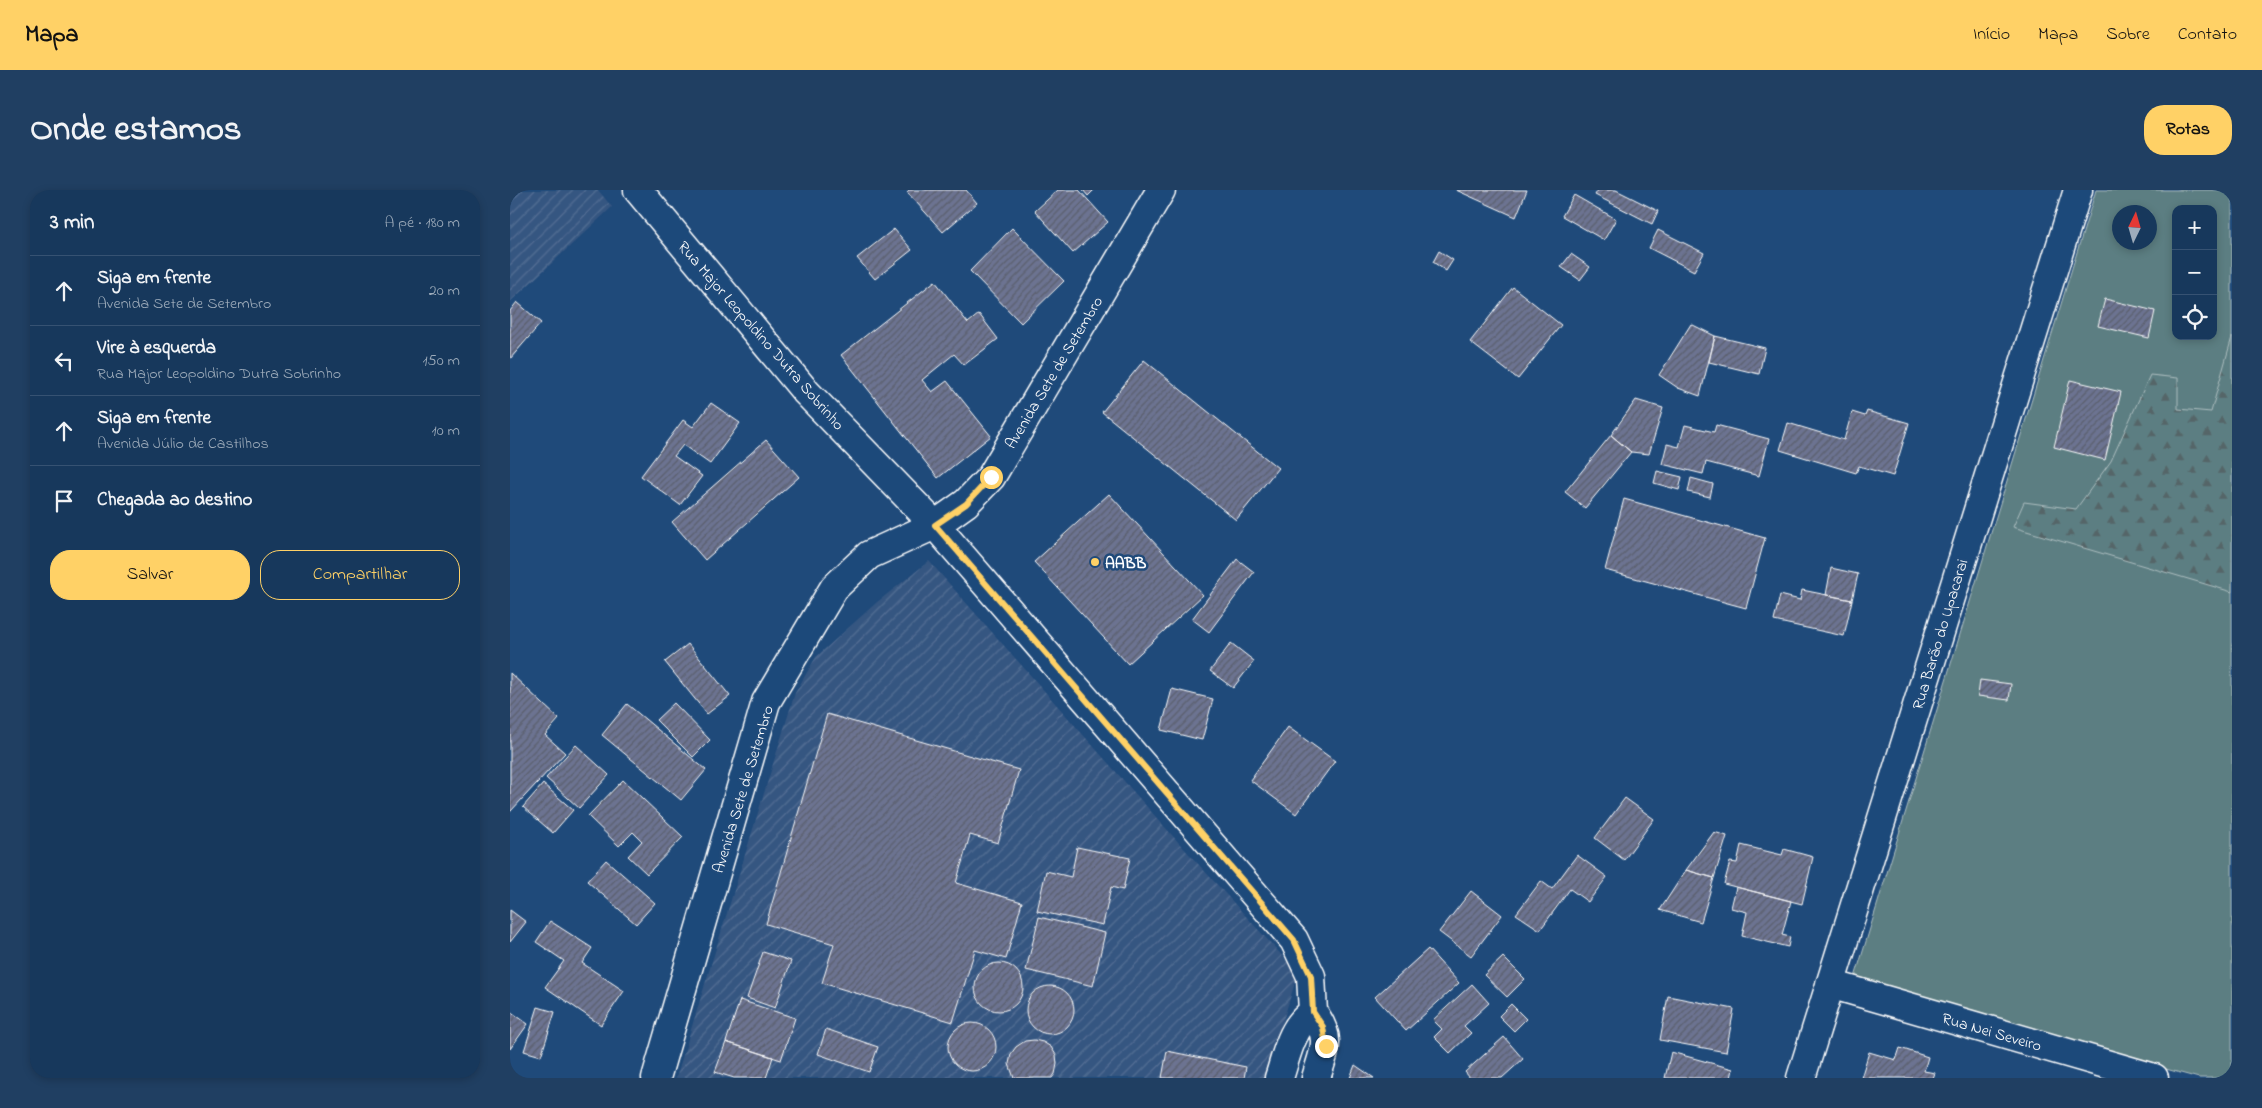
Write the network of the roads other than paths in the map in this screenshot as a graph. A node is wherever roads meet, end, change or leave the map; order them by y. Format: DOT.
graph roads {
  1 [pos="638,190"];
  2 [pos="1161,190"];
  3 [pos="2078,190"];
  4 [pos="935,525"];
  5 [pos="1830,984"];
  6 [pos="1313,1012"];
  7 [pos="656,1078"];
  8 [pos="1279,1078"];
  9 [pos="1316,1078"];
  10 [pos="1801,1078"];
  11 [pos="2154,1078"];
  1 -- 4 [label="street, Rua Major Leopoldino Dutra Sobrinho"];
  2 -- 4 [label="street, Avenida Sete de Setembro"];
  3 -- 5 [label="street, Rua Barão do Upacarai"];
  4 -- 6 [label="street, Rua Major Leopoldino Dutra Sobrinho"];
  4 -- 7 [label="street, Avenida Sete de Setembro"];
  5 -- 10 [label="street, Rua Barão do Upacarai"];
  5 -- 11 [label="street, Rua Nei Seveiro"];
  6 -- 8 [label="street"];
  6 -- 9 [label="street"];
}
